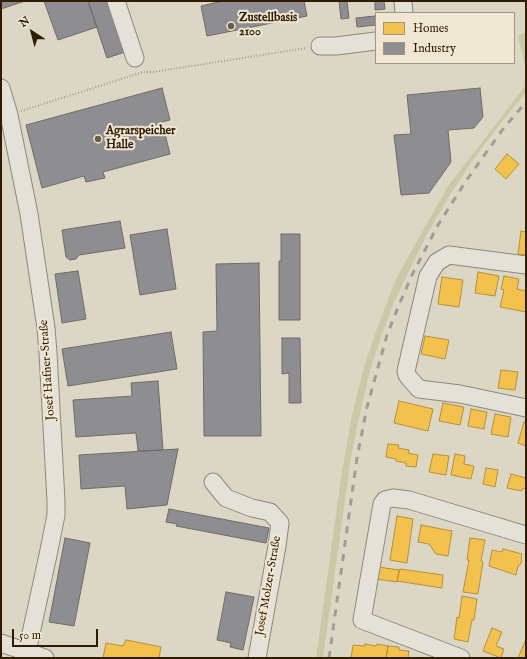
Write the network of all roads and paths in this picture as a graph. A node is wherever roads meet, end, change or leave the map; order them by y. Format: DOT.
graph roads {
  1 [pos="116,1"];
  2 [pos="403,1"];
  3 [pos="404,12"];
  4 [pos="375,41"];
  5 [pos="320,46"];
  6 [pos="135,58"];
  7 [pos="1,88"];
  8 [pos="9,115"];
  9 [pos="526,265"];
  10 [pos="526,408"];
  11 [pos="213,482"];
  12 [pos="526,535"];
  13 [pos="1,643"];
  14 [pos="26,652"];
  15 [pos="45,658"];
  16 [pos="256,658"];
  17 [pos="462,658"];
  1 -- 6 [label="street"];
  2 -- 3 [label="street"];
  4 -- 5 [label="street"];
  5 -- 8 [label="path"];
  7 -- 8 [label="street, Josef Hafner-Straße"];
  8 -- 14 [label="street, Josef Hafner-Straße"];
  9 -- 10 [label="street"];
  11 -- 16 [label="street, Josef Molzer-Straße"];
  12 -- 17 [label="street"];
  13 -- 14 [label="street"];
  14 -- 15 [label="street"];
}
